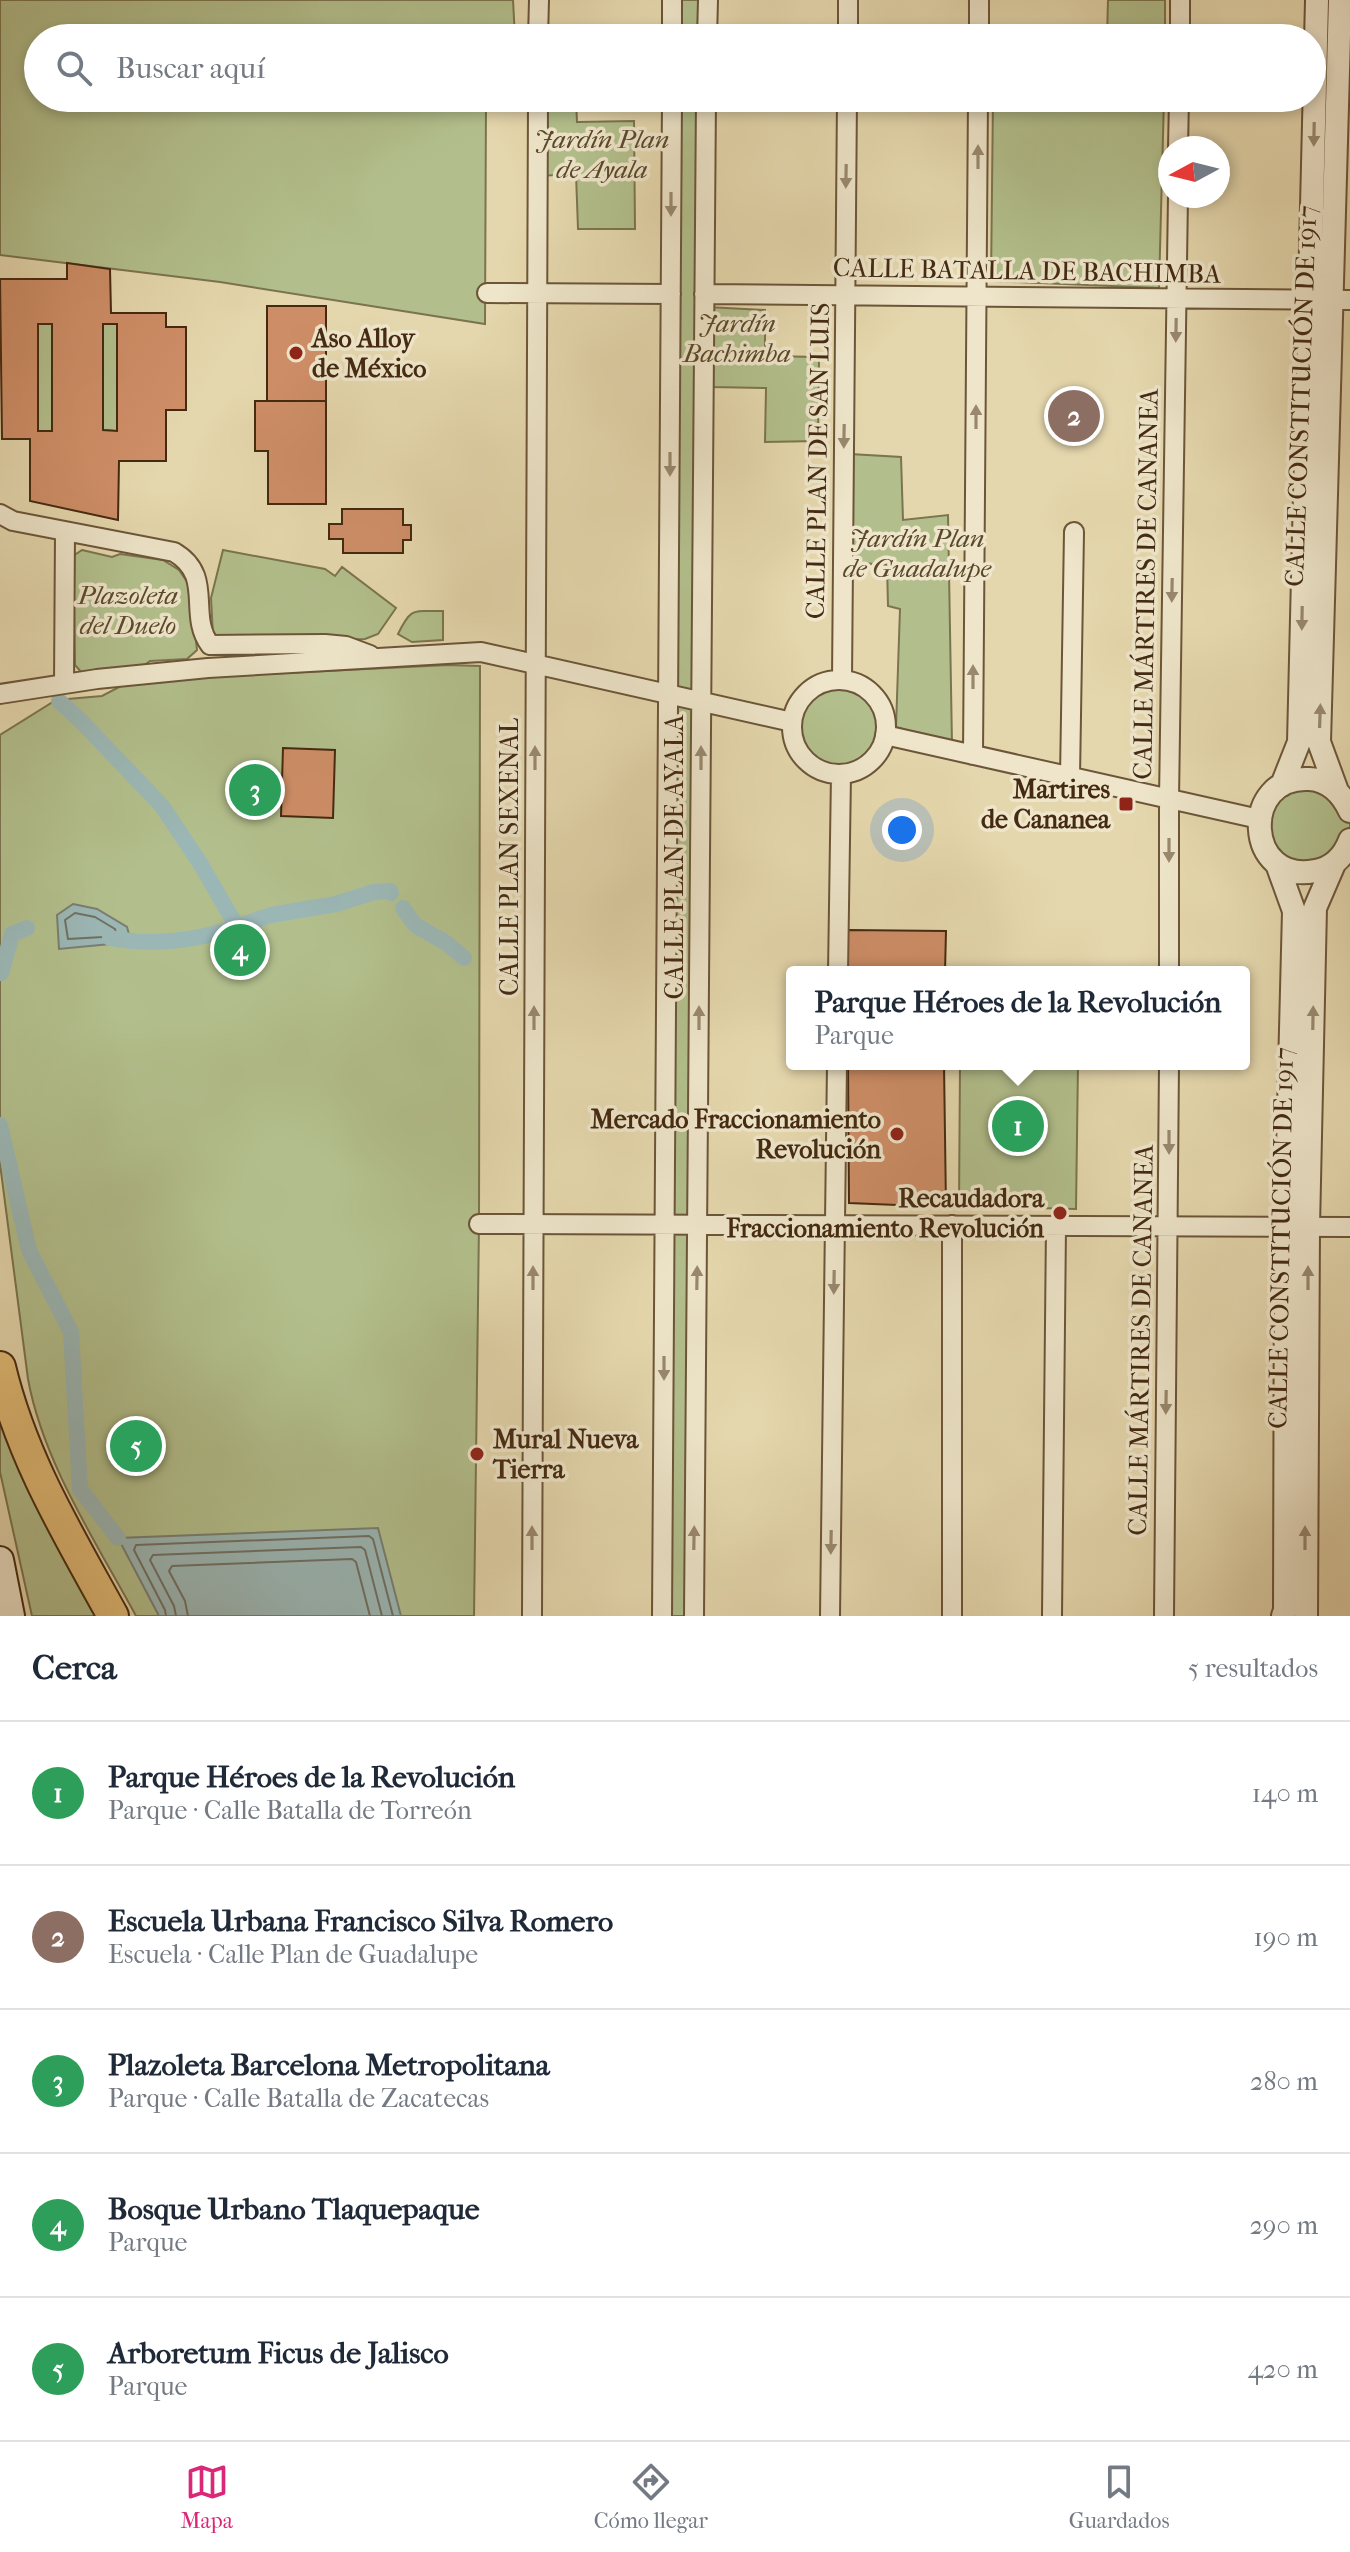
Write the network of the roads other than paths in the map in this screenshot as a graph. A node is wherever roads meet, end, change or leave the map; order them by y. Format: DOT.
graph roads {
  1 [pos="539,0"];
  2 [pos="672,0"];
  3 [pos="708,0"];
  4 [pos="848,0"];
  5 [pos="979,0"];
  6 [pos="1180,0"];
  7 [pos="1317,0"];
  8 [pos="1340,0"];
  9 [pos="538,24"];
  10 [pos="672,24"];
  11 [pos="707,24"];
  12 [pos="848,24"];
  13 [pos="979,24"];
  14 [pos="1180,24"];
  15 [pos="1318,24"];
  16 [pos="538,112"];
  17 [pos="672,112"];
  18 [pos="706,112"];
  19 [pos="847,112"];
  20 [pos="978,112"];
  21 [pos="1179,112"];
  22 [pos="1322,112"];
  23 [pos="1178,136"];
  24 [pos="1178,208"];
  25 [pos="487,293"];
  26 [pos="537,293"];
  27 [pos="671,294"];
  28 [pos="704,294"];
  29 [pos="845,296"];
  30 [pos="977,297"];
  31 [pos="1176,299"];
  32 [pos="1330,300"];
  33 [pos="0,514"];
  34 [pos="65,532"];
  35 [pos="1074,532"];
  36 [pos="210,645"];
  37 [pos="376,657"];
  38 [pos="536,665"];
  39 [pos="208,668"];
  40 [pos="842,680"];
  41 [pos="64,684"];
  42 [pos="0,694"];
  43 [pos="669,695"];
  44 [pos="701,702"];
  45 [pos="792,722"];
  46 [pos="885,735"];
  47 [pos="973,755"];
  48 [pos="841,774"];
  49 [pos="1070,777"];
  50 [pos="1282,785"];
  51 [pos="1337,791"];
  52 [pos="1169,799"];
  53 [pos="1350,811"];
  54 [pos="1259,819"];
  55 [pos="1350,840"];
  56 [pos="1277,864"];
  57 [pos="1334,864"];
  58 [pos="838,966"];
  59 [pos="1169,966"];
  60 [pos="837,1070"];
  61 [pos="1169,1070"];
  62 [pos="479,1224"];
  63 [pos="533,1224"];
  64 [pos="665,1224"];
  65 [pos="697,1225"];
  66 [pos="834,1225"];
  67 [pos="952,1225"];
  68 [pos="1056,1226"];
  69 [pos="1168,1226"];
  70 [pos="1297,1227"];
  71 [pos="1350,1227"];
  72 [pos="0,1367"];
  73 [pos="0,1560"];
  74 [pos="11,1616"];
  75 [pos="113,1616"];
  76 [pos="532,1616"];
  77 [pos="662,1616"];
  78 [pos="694,1616"];
  79 [pos="830,1616"];
  80 [pos="952,1616"];
  81 [pos="1052,1616"];
  82 [pos="1164,1616"];
  83 [pos="1283,1616"];
  84 [pos="1306,1616"];
  1 -- 9 [label="street"];
  2 -- 10 [label="street"];
  3 -- 11 [label="street"];
  4 -- 12 [label="street"];
  5 -- 13 [label="street"];
  6 -- 14 [label="street"];
  7 -- 15 [label="street, CALLE CONSTITUCIÓN DE 1917, one-way"];
  8 -- 32 [label="street, CALLE CONSTITUCIÓN DE 1917"];
  16 -- 26 [label="street, CALLE PLAN SEXENAL"];
  17 -- 27 [label="street, CALLE PLAN DE AYALA, one-way"];
  18 -- 28 [label="street, CALLE PLAN DE AYALA"];
  19 -- 29 [label="street, CALLE PLAN DE SAN LUIS, one-way"];
  30 -- 20 [label="street, one-way"];
  21 -- 23 [label="street"];
  22 -- 32 [label="street, CALLE CONSTITUCIÓN DE 1917, one-way"];
  24 -- 31 [label="street, CALLE MÁRTIRES DE CANANEA"];
  25 -- 26 [label="street"];
  26 -- 27 [label="street"];
  26 -- 38 [label="street, CALLE PLAN SEXENAL"];
  27 -- 43 [label="street, CALLE PLAN DE AYALA, one-way"];
  28 -- 29 [label="street, CALLE BATALLA DE BACHIMBA"];
  28 -- 44 [label="street, CALLE PLAN DE AYALA"];
  29 -- 30 [label="street, CALLE BATALLA DE BACHIMBA"];
  29 -- 40 [label="street, CALLE PLAN DE SAN LUIS, one-way"];
  30 -- 31 [label="street, CALLE BATALLA DE BACHIMBA"];
  47 -- 30 [label="street, one-way"];
  31 -- 32 [label="street, CALLE BATALLA DE BACHIMBA"];
  31 -- 52 [label="street, CALLE MÁRTIRES DE CANANEA, one-way"];
  32 -- 50 [label="street, CALLE CONSTITUCIÓN DE 1917, one-way"];
  51 -- 32 [label="street, CALLE CONSTITUCIÓN DE 1917, one-way"];
  33 -- 34 [label="street"];
  34 -- 36 [label="street"];
  34 -- 41 [label="street"];
  35 -- 49 [label="street"];
  36 -- 37 [label="street"];
  36 -- 39 [label="street"];
  37 -- 38 [label="street"];
  37 -- 39 [label="street"];
  38 -- 43 [label="street"];
  63 -- 38 [label="street, CALLE PLAN SEXENAL, one-way"];
  39 -- 41 [label="street"];
  40 -- 45 [label="street"];
  40 -- 46 [label="street"];
  41 -- 42 [label="street"];
  43 -- 44 [label="street"];
  43 -- 64 [label="street, CALLE PLAN DE AYALA"];
  44 -- 45 [label="street"];
  65 -- 44 [label="street, CALLE PLAN DE AYALA, one-way"];
  45 -- 48 [label="street"];
  46 -- 47 [label="street"];
  46 -- 48 [label="street"];
  47 -- 49 [label="street"];
  48 -- 58 [label="street"];
  49 -- 52 [label="street"];
  50 -- 51 [label="street"];
  50 -- 54 [label="street, CALLE CONSTITUCIÓN DE 1917"];
  51 -- 53 [label="street, CALLE CONSTITUCIÓN DE 1917"];
  52 -- 54 [label="street"];
  52 -- 59 [label="street, CALLE MÁRTIRES DE CANANEA, one-way"];
  54 -- 56 [label="street, CALLE CONSTITUCIÓN DE 1917"];
  55 -- 57 [label="street, CALLE CONSTITUCIÓN DE 1917"];
  56 -- 57 [label="street"];
  56 -- 70 [label="street, CALLE CONSTITUCIÓN DE 1917"];
  70 -- 57 [label="street, CALLE CONSTITUCIÓN DE 1917, one-way"];
  60 -- 66 [label="street"];
  61 -- 69 [label="street, CALLE MÁRTIRES DE CANANEA, one-way"];
  62 -- 63 [label="street"];
  63 -- 64 [label="street"];
  76 -- 63 [label="street, CALLE PLAN SEXENAL, one-way"];
  64 -- 65 [label="street"];
  64 -- 77 [label="street, CALLE PLAN DE AYALA, one-way"];
  65 -- 66 [label="street"];
  78 -- 65 [label="street, CALLE PLAN DE AYALA, one-way"];
  66 -- 67 [label="street"];
  66 -- 79 [label="street, one-way"];
  67 -- 68 [label="street"];
  67 -- 80 [label="street"];
  68 -- 69 [label="street"];
  68 -- 81 [label="street"];
  69 -- 70 [label="street"];
  69 -- 82 [label="street, CALLE MÁRTIRES DE CANANEA, one-way"];
  70 -- 71 [label="street"];
  70 -- 83 [label="street, CALLE CONSTITUCIÓN DE 1917"];
  84 -- 70 [label="street, CALLE CONSTITUCIÓN DE 1917, one-way"];
  72 -- 75 [label="highway"];
  73 -- 74 [label="main road"];
}
